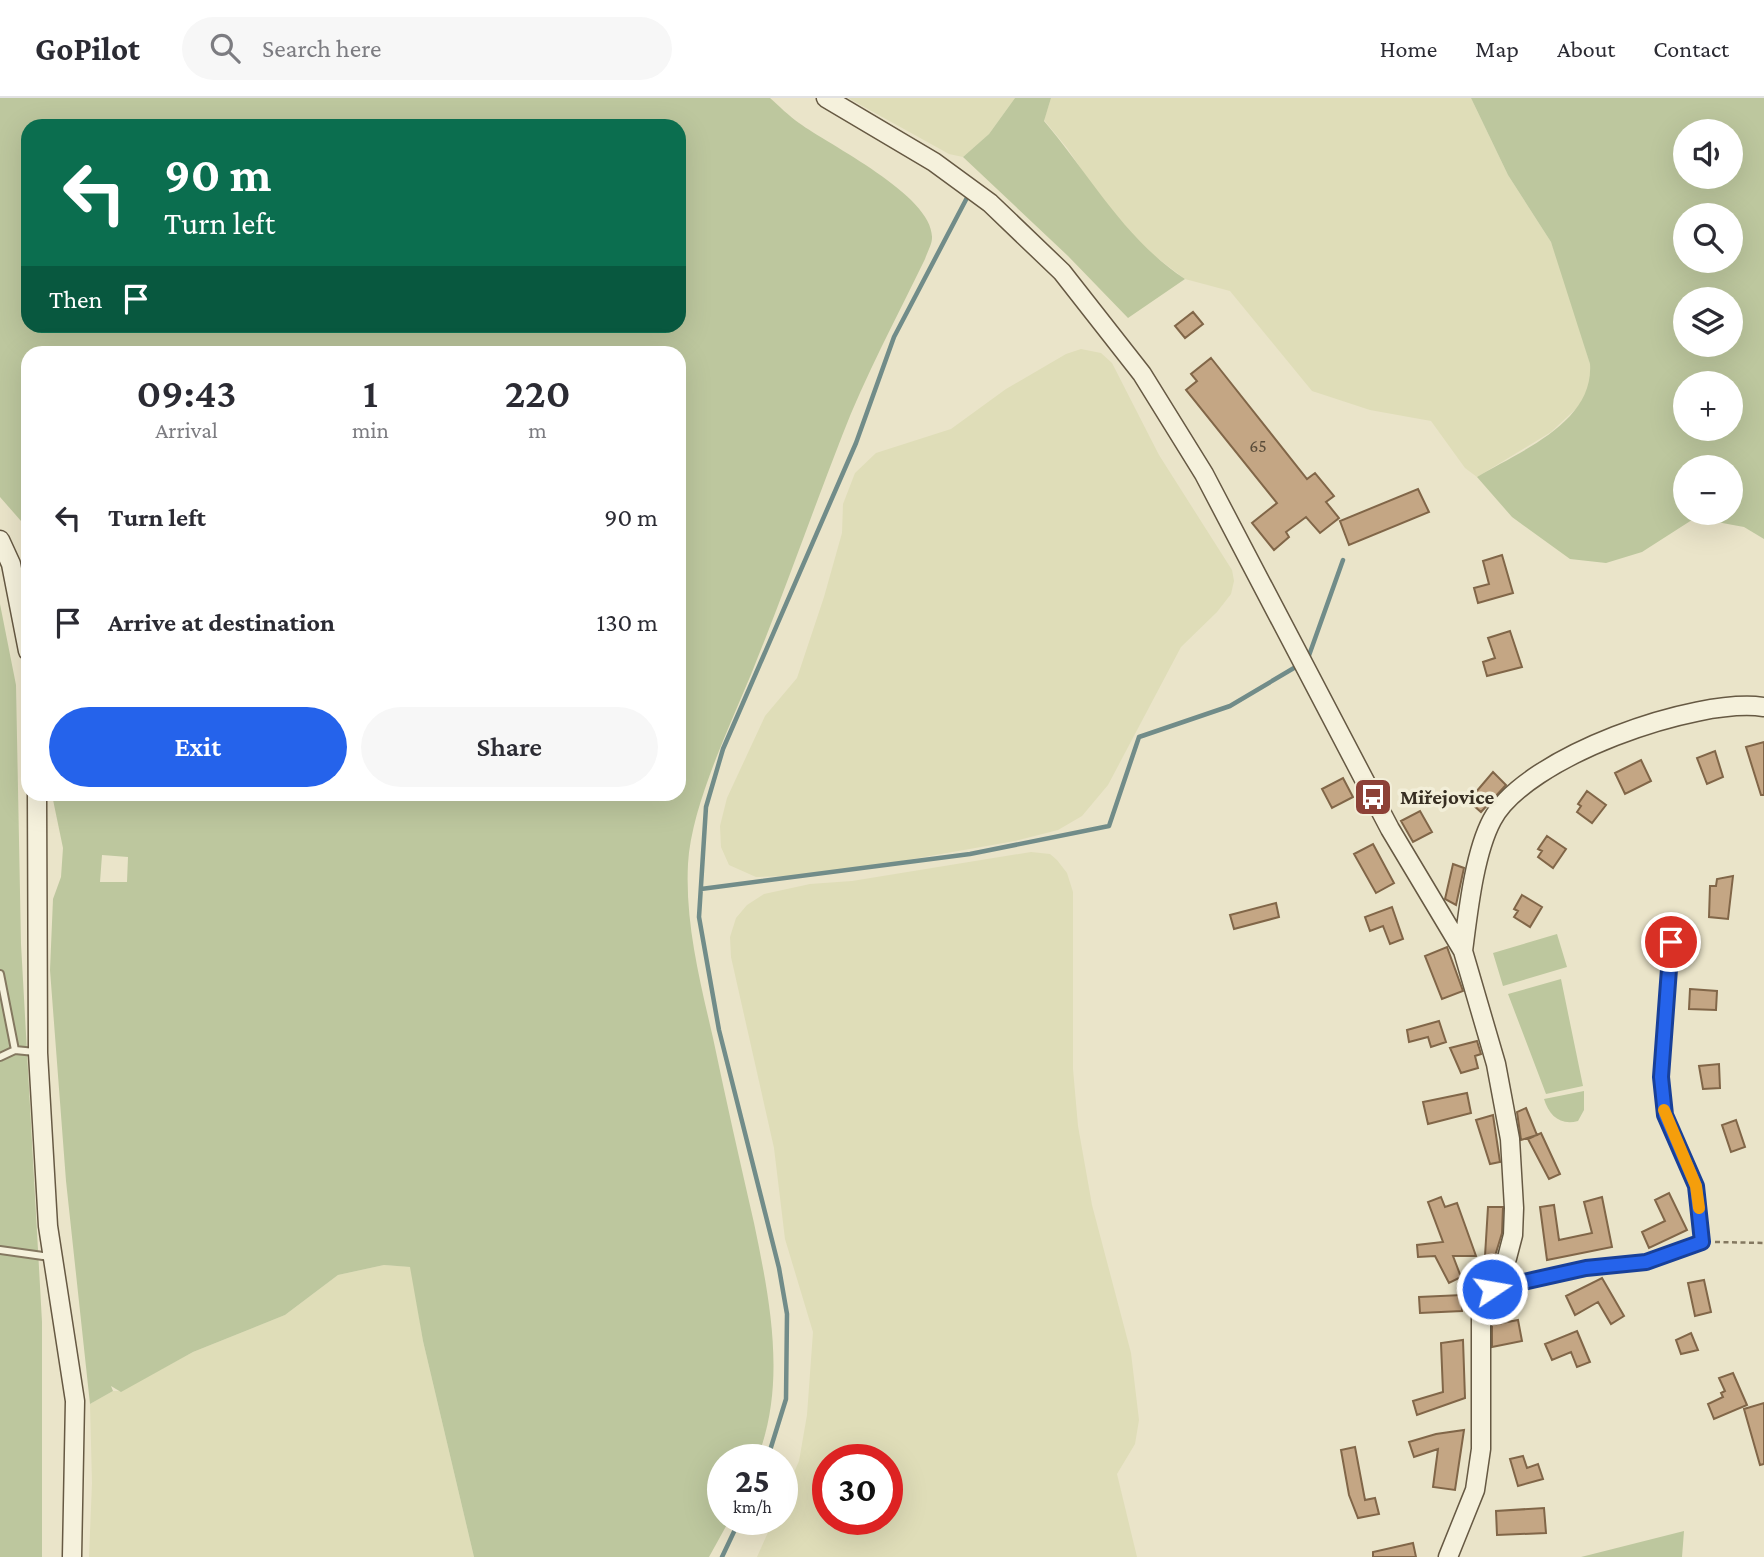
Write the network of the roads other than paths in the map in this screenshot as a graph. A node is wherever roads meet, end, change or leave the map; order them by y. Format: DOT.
graph roads {
  1 [pos="826,98"];
  2 [pos="0,540"];
  3 [pos="21,616"];
  4 [pos="1764,707"];
  5 [pos="37,801"];
  6 [pos="1671,942"];
  7 [pos="1463,951"];
  8 [pos="0,974"];
  9 [pos="15,1050"];
  10 [pos="38,1053"];
  11 [pos="0,1057"];
  12 [pos="0,1250"];
  13 [pos="52,1258"];
  14 [pos="1492,1289"];
  15 [pos="72,1557"];
  16 [pos="1448,1557"];
  1 -- 7 [label="street"];
  2 -- 3 [label="street"];
  4 -- 7 [label="street"];
  5 -- 10 [label="street"];
  6 -- 14 [label="street"];
  7 -- 14 [label="street"];
  8 -- 9 [label="lane"];
  9 -- 10 [label="lane"];
  9 -- 11 [label="lane"];
  10 -- 13 [label="street"];
  12 -- 13 [label="lane"];
  13 -- 15 [label="street"];
  14 -- 16 [label="street"];
}
